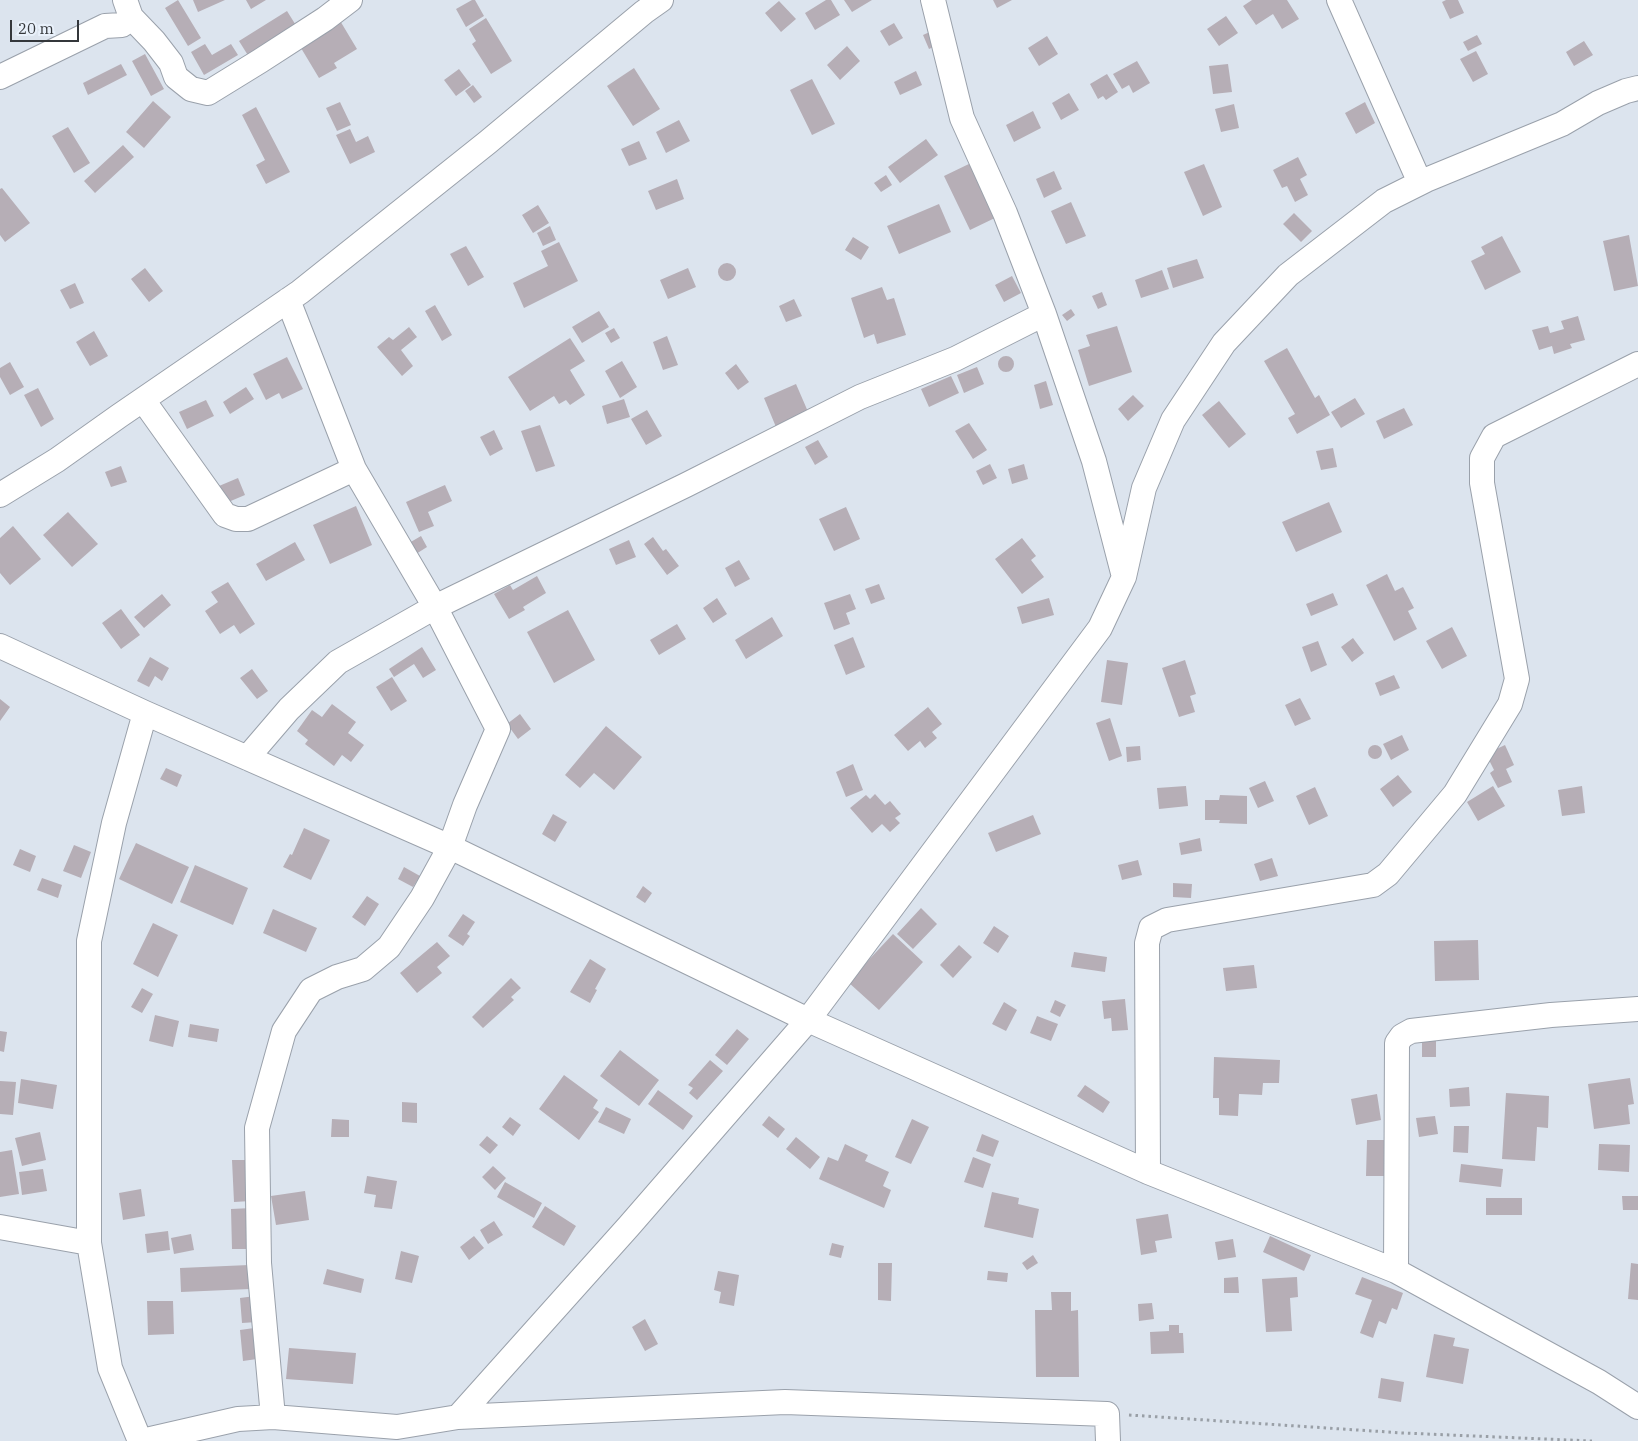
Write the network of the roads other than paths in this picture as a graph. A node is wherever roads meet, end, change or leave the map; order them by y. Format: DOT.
graph roads {
  1 [pos="661,0"];
  2 [pos="933,0"];
  3 [pos="1339,0"];
  4 [pos="345,2"];
  5 [pos="128,8"];
  6 [pos="0,77"];
  7 [pos="1638,88"];
  8 [pos="1420,183"];
  9 [pos="288,300"];
  10 [pos="1044,314"];
  11 [pos="1638,364"];
  12 [pos="143,400"];
  13 [pos="354,469"];
  14 [pos="0,495"];
  15 [pos="1124,577"];
  16 [pos="436,607"];
  17 [pos="0,646"];
  18 [pos="145,713"];
  19 [pos="247,758"];
  20 [pos="450,847"];
  21 [pos="1638,1009"];
  22 [pos="808,1020"];
  23 [pos="1148,1172"];
  24 [pos="0,1227"];
  25 [pos="89,1242"];
  26 [pos="1396,1271"];
  27 [pos="1638,1407"];
  28 [pos="458,1416"];
  29 [pos="273,1417"];
  30 [pos="141,1441"];
  31 [pos="1108,1441"];
  1 -- 9 [label="street"];
  2 -- 10 [label="street"];
  3 -- 8 [label="street"];
  4 -- 5 [label="street"];
  5 -- 6 [label="street"];
  7 -- 8 [label="street"];
  8 -- 15 [label="street"];
  9 -- 12 [label="street"];
  9 -- 13 [label="street"];
  10 -- 15 [label="street"];
  10 -- 16 [label="street"];
  11 -- 23 [label="street"];
  12 -- 13 [label="street"];
  12 -- 14 [label="street"];
  13 -- 16 [label="street"];
  15 -- 22 [label="street"];
  16 -- 19 [label="street"];
  16 -- 20 [label="street"];
  17 -- 18 [label="street"];
  18 -- 19 [label="street"];
  18 -- 25 [label="street"];
  19 -- 20 [label="street"];
  20 -- 22 [label="street"];
  20 -- 29 [label="street"];
  21 -- 26 [label="street"];
  22 -- 23 [label="street"];
  22 -- 28 [label="street"];
  23 -- 26 [label="street"];
  24 -- 25 [label="street"];
  25 -- 30 [label="street"];
  26 -- 27 [label="street"];
  28 -- 29 [label="street"];
  28 -- 31 [label="street"];
  29 -- 30 [label="street"];
}
